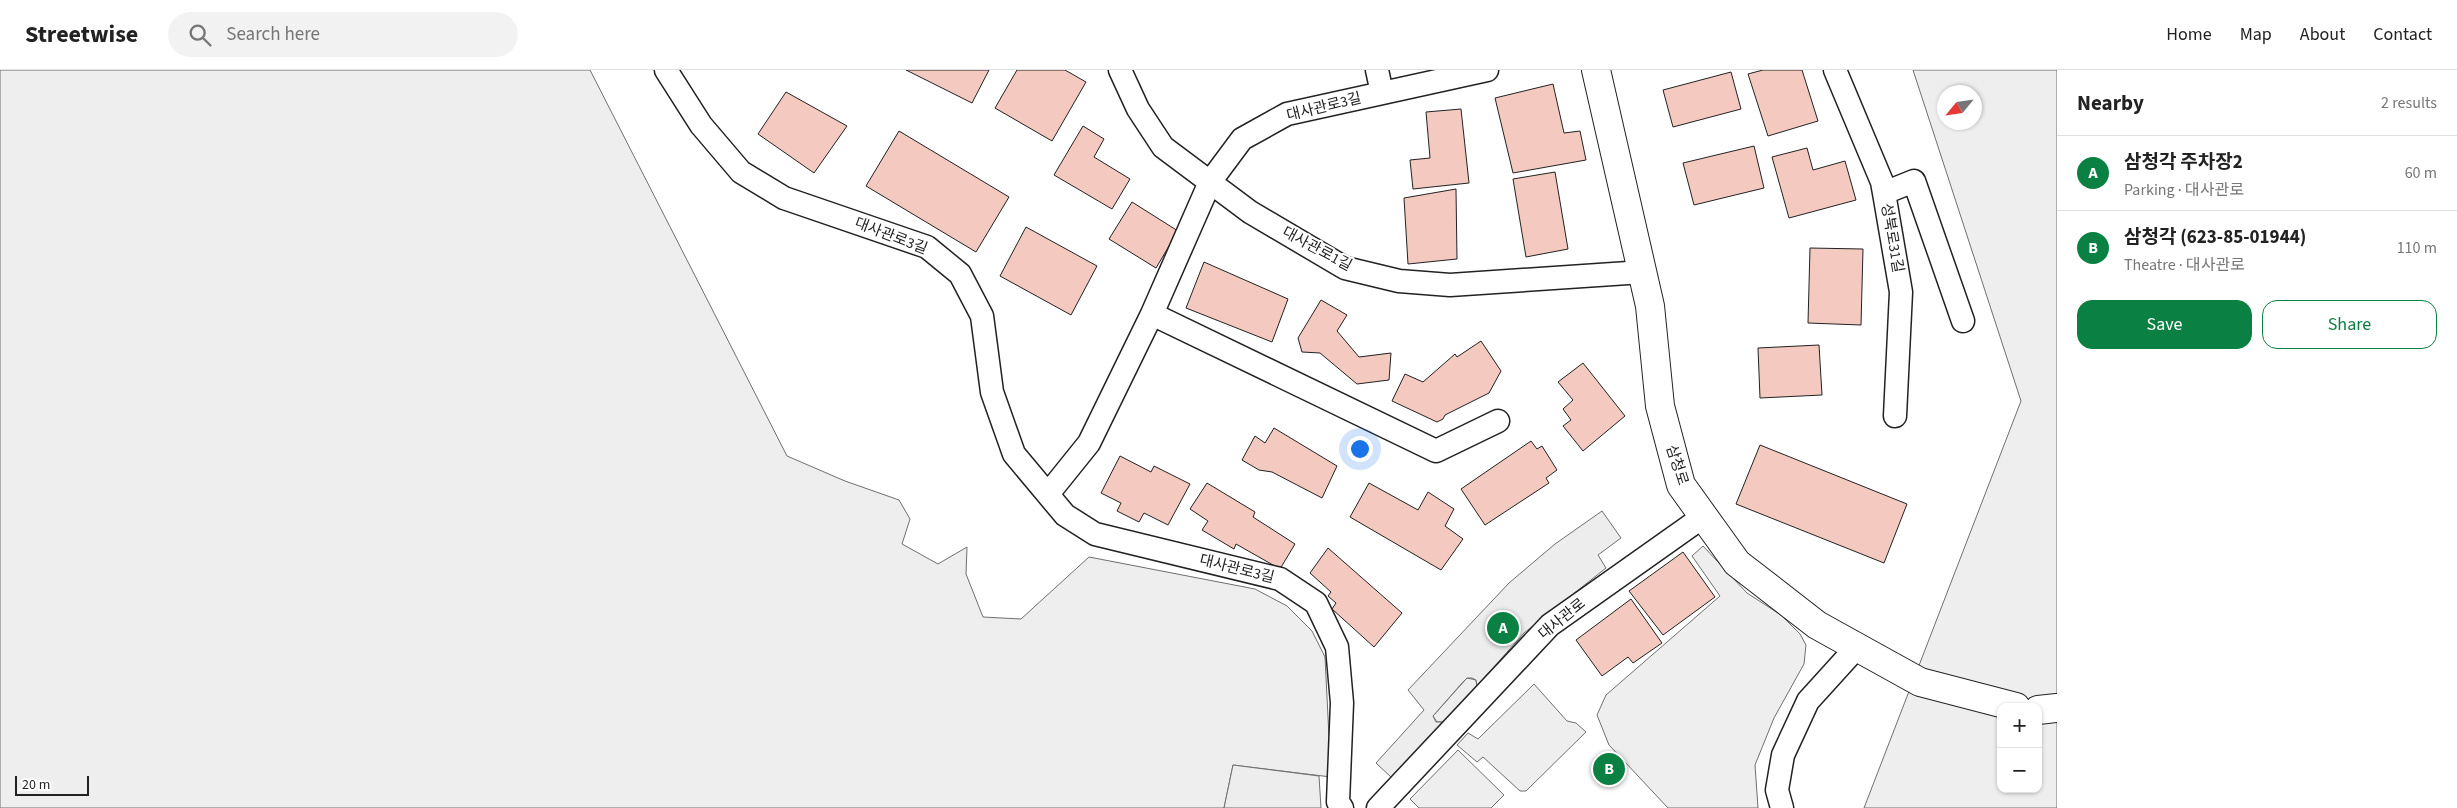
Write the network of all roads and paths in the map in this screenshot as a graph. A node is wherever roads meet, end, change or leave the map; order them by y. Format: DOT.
graph roads {
  1 [pos="666,70"];
  2 [pos="1120,70"];
  3 [pos="1376,70"];
  4 [pos="1487,70"];
  5 [pos="1596,70"];
  6 [pos="1835,70"];
  7 [pos="1382,93"];
  8 [pos="1210,182"];
  9 [pos="1884,193"];
  10 [pos="1643,272"];
  11 [pos="1152,314"];
  12 [pos="1963,321"];
  13 [pos="1895,416"];
  14 [pos="1498,421"];
  15 [pos="1048,494"];
  16 [pos="1704,516"];
  17 [pos="1857,647"];
  18 [pos="2001,703"];
  19 [pos="2057,708"];
  20 [pos="2042,710"];
  21 [pos="1342,808"];
  22 [pos="1378,808"];
  23 [pos="1782,808"];
  1 -- 15 [label="street, 대사관로3길"];
  2 -- 8 [label="street, 대사관로1길"];
  3 -- 7 [label="street"];
  4 -- 7 [label="street, 대사관로3길"];
  5 -- 10 [label="street, 삼청로"];
  6 -- 9 [label="street, 성북로31길"];
  7 -- 8 [label="street, 대사관로3길"];
  8 -- 10 [label="street, 대사관로1길"];
  8 -- 11 [label="street, 대사관로3길"];
  9 -- 12 [label="street"];
  9 -- 13 [label="street, 성북로31길"];
  10 -- 16 [label="street, 삼청로"];
  11 -- 14 [label="street"];
  11 -- 15 [label="street, 대사관로3길"];
  15 -- 21 [label="street, 대사관로3길"];
  16 -- 17 [label="street, 삼청로"];
  16 -- 22 [label="street, 대사관로"];
  17 -- 18 [label="street, 삼청로"];
  17 -- 23 [label="street"];
  19 -- 20 [label="street"];
}
